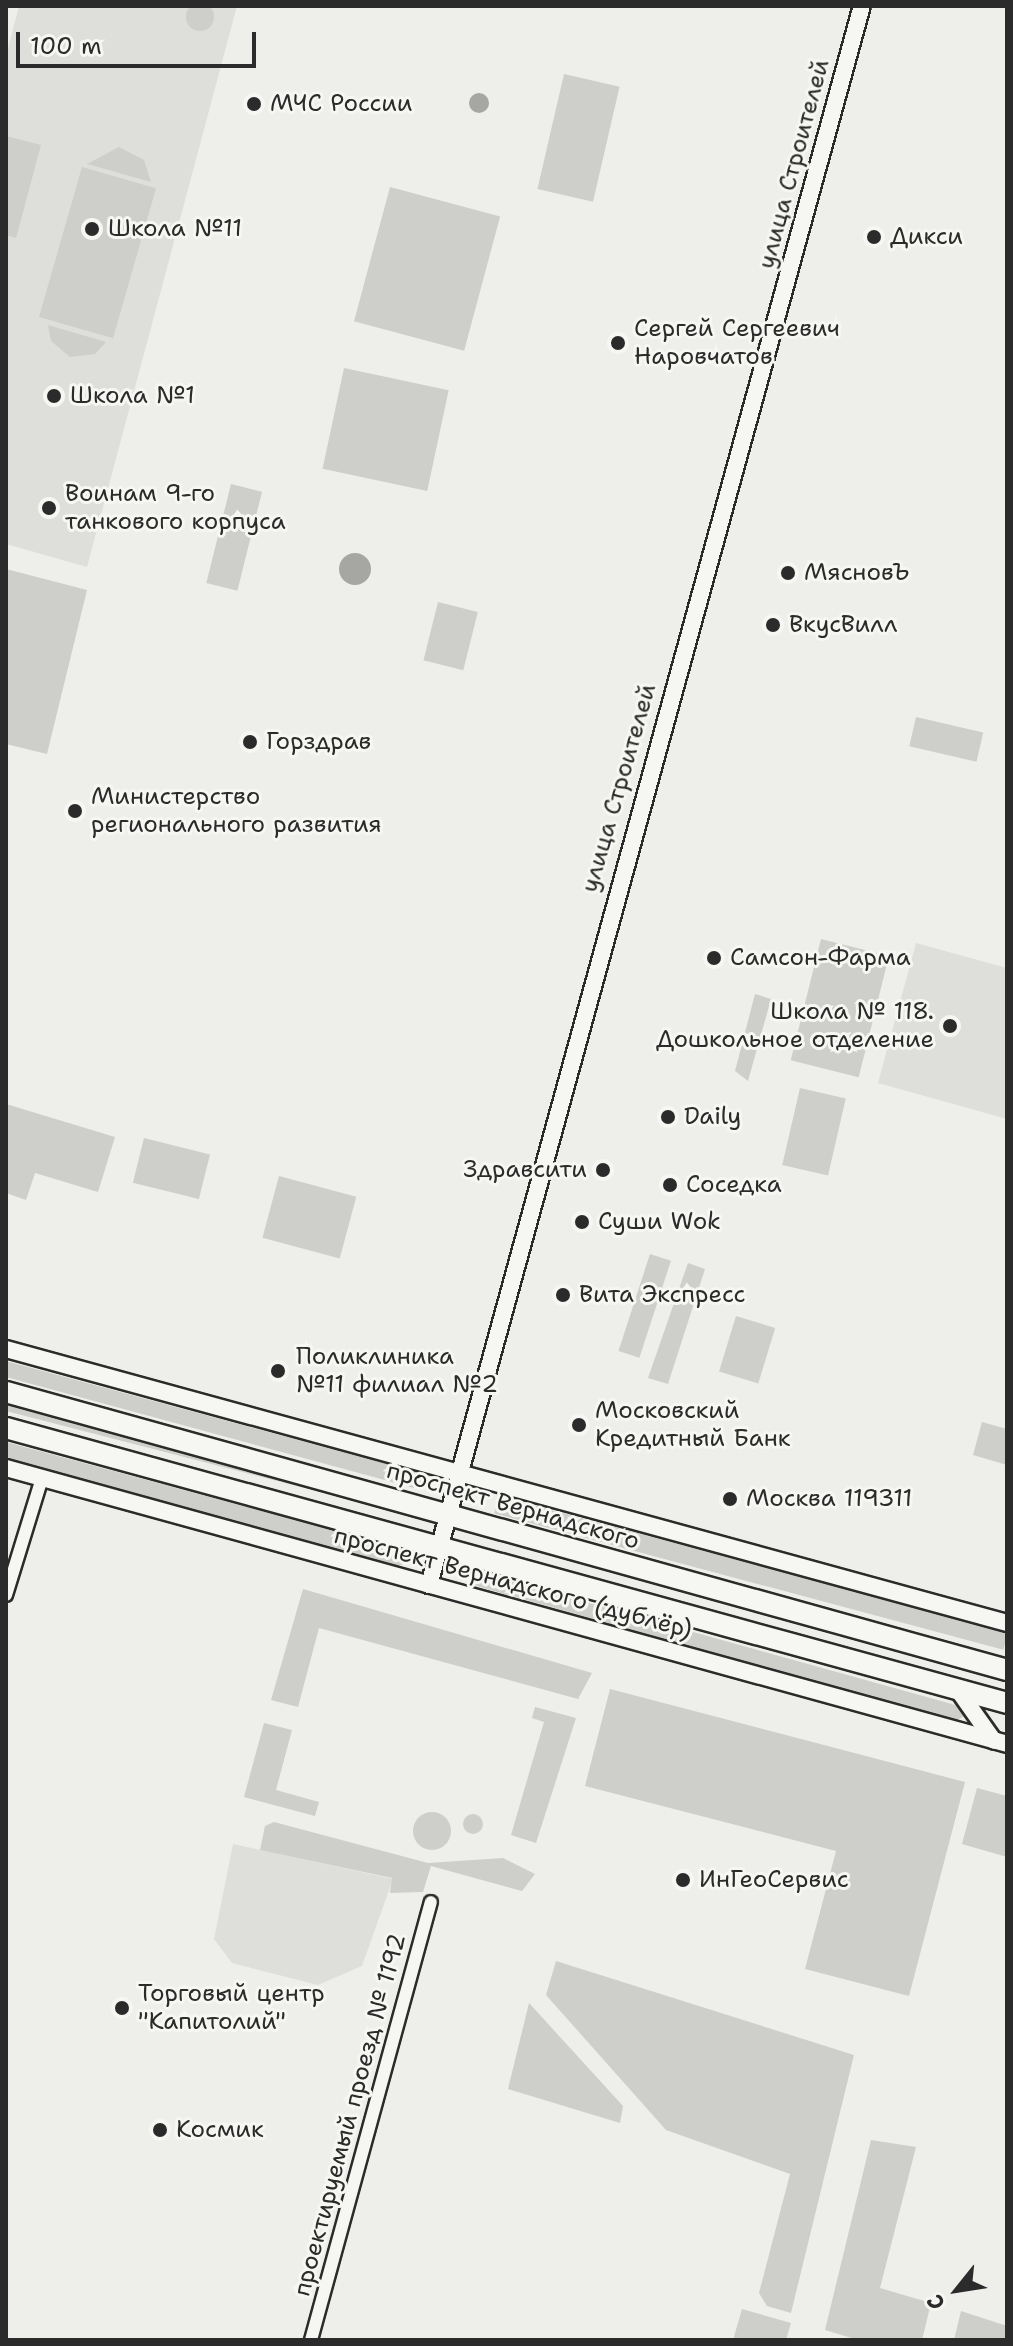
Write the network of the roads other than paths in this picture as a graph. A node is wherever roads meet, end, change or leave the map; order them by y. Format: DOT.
graph roads {
  1 [pos="862,6"];
  2 [pos="6,1349"];
  3 [pos="6,1392"];
  4 [pos="6,1428"];
  5 [pos="6,1468"];
  6 [pos="462,1472"];
  7 [pos="42,1478"];
  8 [pos="448,1515"];
  9 [pos="440,1546"];
  10 [pos="429,1585"];
  11 [pos="6,1595"];
  12 [pos="1007,1623"];
  13 [pos="1007,1670"];
  14 [pos="958,1690"];
  15 [pos="1007,1703"];
  16 [pos="1001,1743"];
  17 [pos="431,1902"];
  18 [pos="311,2340"];
  1 -- 6 [label="street, улица Строителей"];
  2 -- 6 [label="street"];
  3 -- 8 [label="main road, проспект Вернадского"];
  4 -- 9 [label="main road"];
  5 -- 7 [label="street, проспект Вернадского (дублёр)"];
  6 -- 8 [label="street, улица Строителей"];
  6 -- 12 [label="street"];
  7 -- 10 [label="street, проспект Вернадского (дублёр)"];
  7 -- 11 [label="street"];
  8 -- 9 [label="street, улица Строителей"];
  8 -- 13 [label="main road, проспект Вернадского"];
  9 -- 10 [label="street, улица Строителей"];
  9 -- 14 [label="main road"];
  10 -- 16 [label="street, проспект Вернадского (дублёр)"];
  14 -- 15 [label="main road"];
  14 -- 16 [label="street"];
  17 -- 18 [label="street, проектируемый проезд № 1192"];
}
